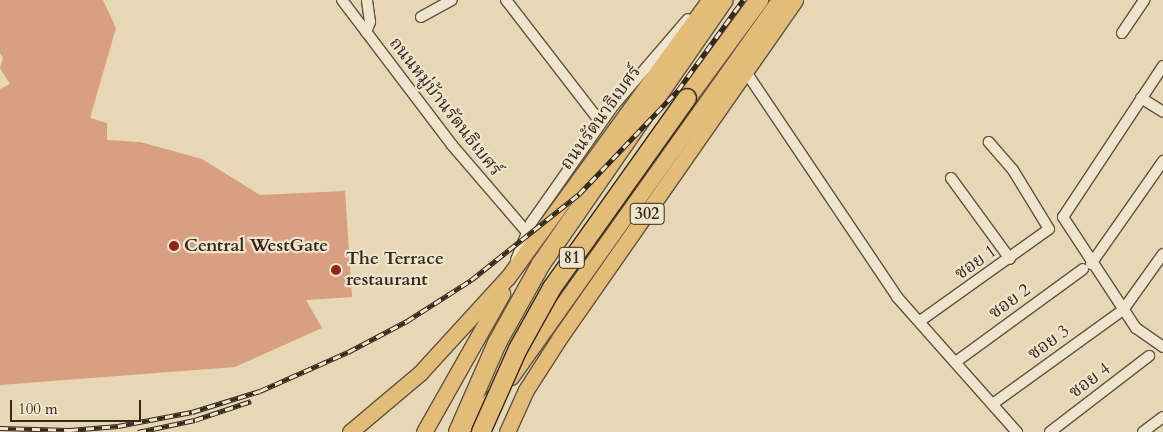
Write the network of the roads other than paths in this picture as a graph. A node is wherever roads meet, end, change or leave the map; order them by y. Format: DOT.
graph roads {
  1 [pos="342,0"];
  2 [pos="367,0"];
  3 [pos="452,0"];
  4 [pos="506,0"];
  5 [pos="708,0"];
  6 [pos="724,0"];
  7 [pos="759,0"];
  8 [pos="779,0"];
  9 [pos="795,0"];
  10 [pos="1144,0"];
  11 [pos="421,17"];
  12 [pos="366,32"];
  13 [pos="1122,33"];
  14 [pos="1163,66"];
  15 [pos="746,72"];
  16 [pos="1142,98"];
  17 [pos="1163,112"];
  18 [pos="601,123"];
  19 [pos="989,142"];
  20 [pos="1163,161"];
  21 [pos="951,178"];
  22 [pos="526,231"];
  23 [pos="1163,254"];
  24 [pos="523,258"];
  25 [pos="1010,259"];
  26 [pos="1087,267"];
  27 [pos="513,271"];
  28 [pos="1123,310"];
  29 [pos="920,321"];
  30 [pos="1163,347"];
  31 [pos="1149,356"];
  32 [pos="957,361"];
  33 [pos="994,403"];
  34 [pos="1163,417"];
  35 [pos="460,430"];
  36 [pos="350,432"];
  37 [pos="424,432"];
  38 [pos="481,432"];
  39 [pos="508,432"];
  40 [pos="1017,432"];
  41 [pos="1050,432"];
  42 [pos="1143,432"];
  1 -- 12 [label="street, ถนนหมู่บ้านรัตนธิเบศร์"];
  2 -- 12 [label="street"];
  3 -- 11 [label="street"];
  4 -- 18 [label="street"];
  5 -- 18 [label="street"];
  5 -- 24 [label="main road, ถนนรัตนาธิเบศร์"];
  6 -- 35 [label="highway, 81"];
  7 -- 38 [label="highway, 81, bridge"];
  8 -- 35 [label="main road"];
  9 -- 15 [label="main road, 302"];
  10 -- 13 [label="street"];
  12 -- 22 [label="street, ถนนหมู่บ้านรัตนธิเบศร์"];
  14 -- 16 [label="street"];
  15 -- 29 [label="street"];
  15 -- 39 [label="main road, 302"];
  16 -- 17 [label="street"];
  16 -- 26 [label="street"];
  18 -- 22 [label="street"];
  19 -- 25 [label="street, ซอย 1"];
  20 -- 26 [label="street, ซอย 2"];
  21 -- 25 [label="street"];
  22 -- 27 [label="street"];
  23 -- 28 [label="street, ซอย 3"];
  24 -- 27 [label="main road"];
  24 -- 37 [label="main road"];
  25 -- 29 [label="street, ซอย 1"];
  26 -- 28 [label="street"];
  26 -- 32 [label="street, ซอย 2"];
  27 -- 36 [label="main road"];
  28 -- 30 [label="street"];
  28 -- 33 [label="street, ซอย 3"];
  29 -- 32 [label="street"];
  31 -- 41 [label="street, ซอย 4"];
  32 -- 33 [label="street"];
  33 -- 40 [label="street"];
  34 -- 42 [label="street"];
}
